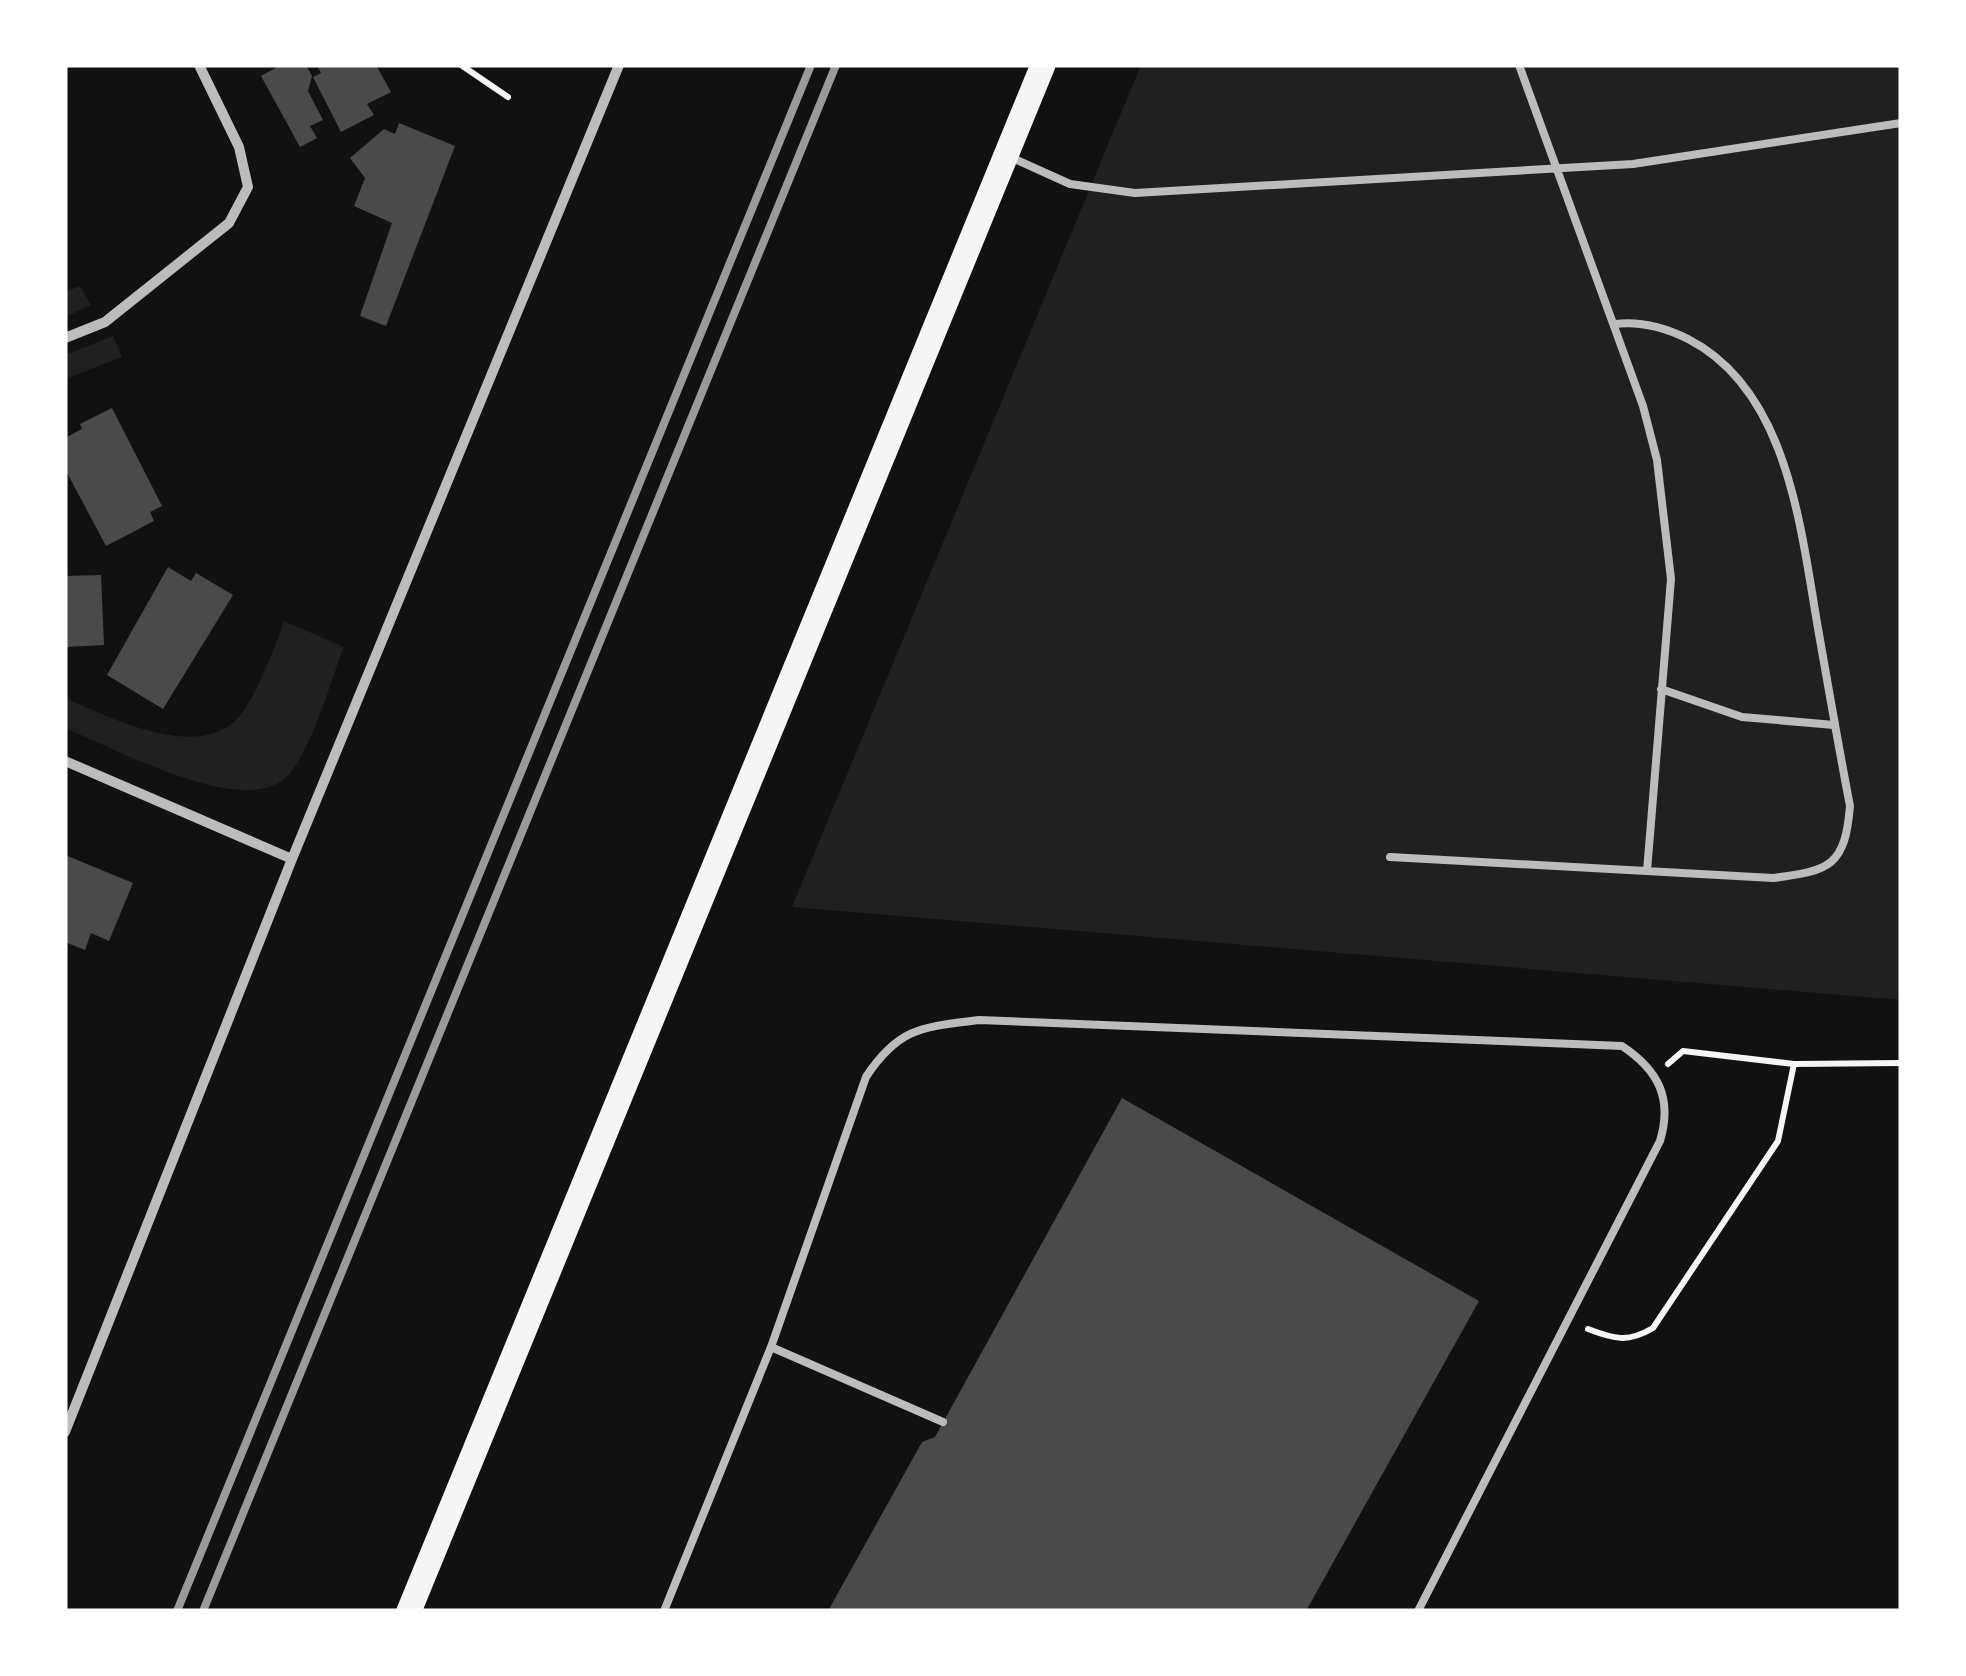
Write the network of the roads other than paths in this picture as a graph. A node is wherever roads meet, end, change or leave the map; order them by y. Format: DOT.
graph roads {
  1 [pos="199,65"];
  2 [pos="619,65"];
  3 [pos="1043,65"];
  4 [pos="1520,65"];
  5 [pos="1901,123"];
  6 [pos="1006,155"];
  7 [pos="1561,170"];
  8 [pos="1614,324"];
  9 [pos="65,338"];
  10 [pos="1662,689"];
  11 [pos="1834,726"];
  12 [pos="65,761"];
  13 [pos="1390,857"];
  14 [pos="292,859"];
  15 [pos="1647,871"];
  16 [pos="772,1347"];
  17 [pos="943,1422"];
  18 [pos="65,1432"];
  19 [pos="409,1611"];
  20 [pos="664,1611"];
  21 [pos="1418,1611"];
  1 -- 9 [label="street"];
  2 -- 14 [label="street"];
  3 -- 6 [label="main road"];
  4 -- 7 [label="lane"];
  5 -- 7 [label="lane"];
  6 -- 7 [label="lane"];
  6 -- 19 [label="main road"];
  7 -- 8 [label="lane"];
  8 -- 10 [label="lane"];
  8 -- 11 [label="lane"];
  10 -- 11 [label="lane"];
  10 -- 15 [label="lane"];
  11 -- 15 [label="lane"];
  12 -- 14 [label="street"];
  13 -- 15 [label="lane"];
  14 -- 18 [label="street"];
  16 -- 17 [label="lane"];
  16 -- 20 [label="lane"];
  16 -- 21 [label="lane"];
}
